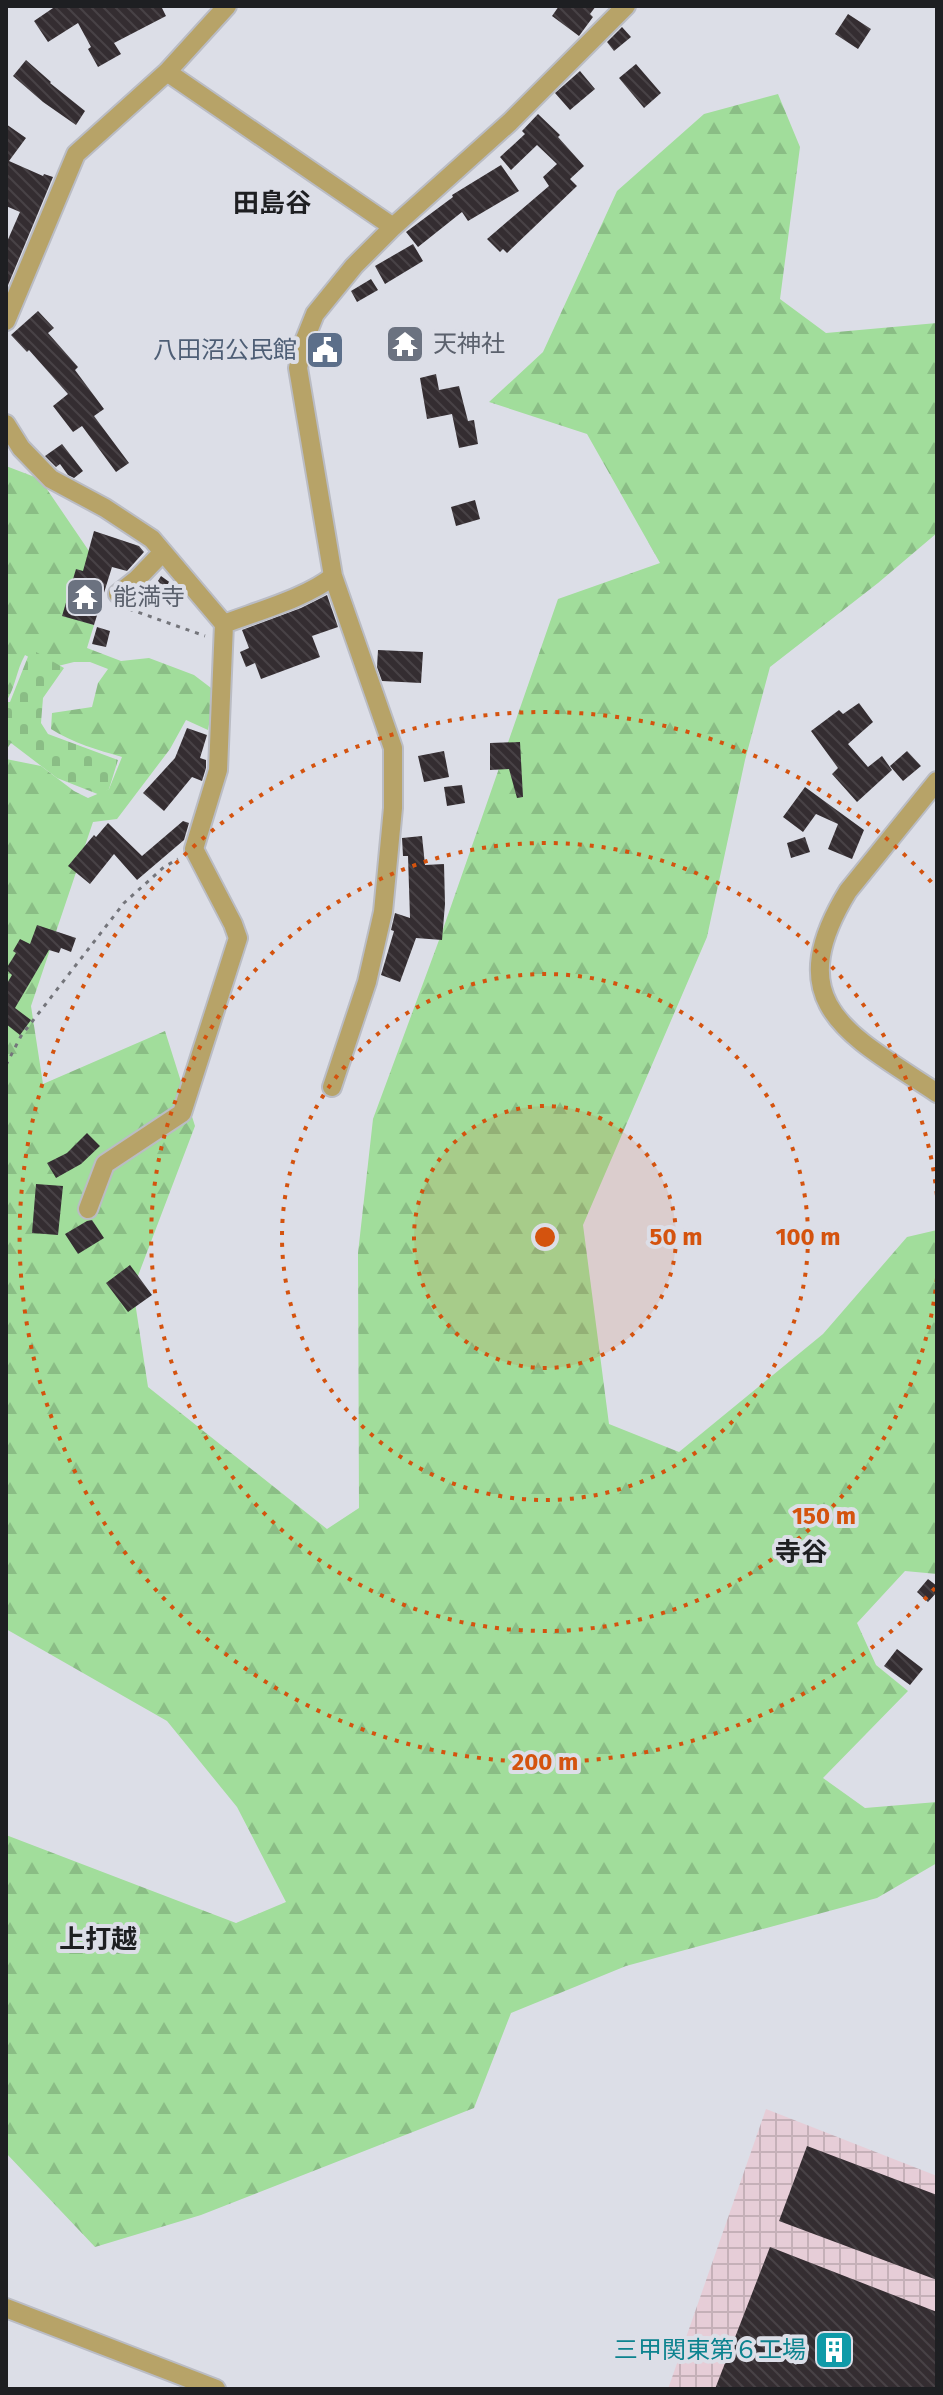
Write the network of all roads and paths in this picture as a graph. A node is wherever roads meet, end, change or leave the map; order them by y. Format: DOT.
graph roads {
  1 [pos="227,6"];
  2 [pos="626,6"];
  3 [pos="167,72"];
  4 [pos="393,227"];
  5 [pos="6,321"];
  6 [pos="6,424"];
  7 [pos="163,552"];
  8 [pos="333,576"];
  9 [pos="122,601"];
  10 [pos="224,633"];
  11 [pos="937,781"];
  12 [pos="194,849"];
  13 [pos="6,1065"];
  14 [pos="332,1087"];
  15 [pos="937,1093"];
  16 [pos="88,1209"];
  17 [pos="6,2308"];
  18 [pos="216,2389"];
  1 -- 3 [label="street"];
  2 -- 4 [label="street"];
  3 -- 4 [label="street"];
  3 -- 5 [label="street"];
  4 -- 8 [label="street"];
  6 -- 7 [label="street"];
  7 -- 9 [label="street"];
  7 -- 10 [label="street"];
  8 -- 10 [label="street"];
  8 -- 14 [label="street"];
  9 -- 10 [label="path"];
  10 -- 12 [label="street"];
  11 -- 15 [label="street"];
  12 -- 13 [label="path"];
  12 -- 16 [label="street"];
  17 -- 18 [label="street"];
}
